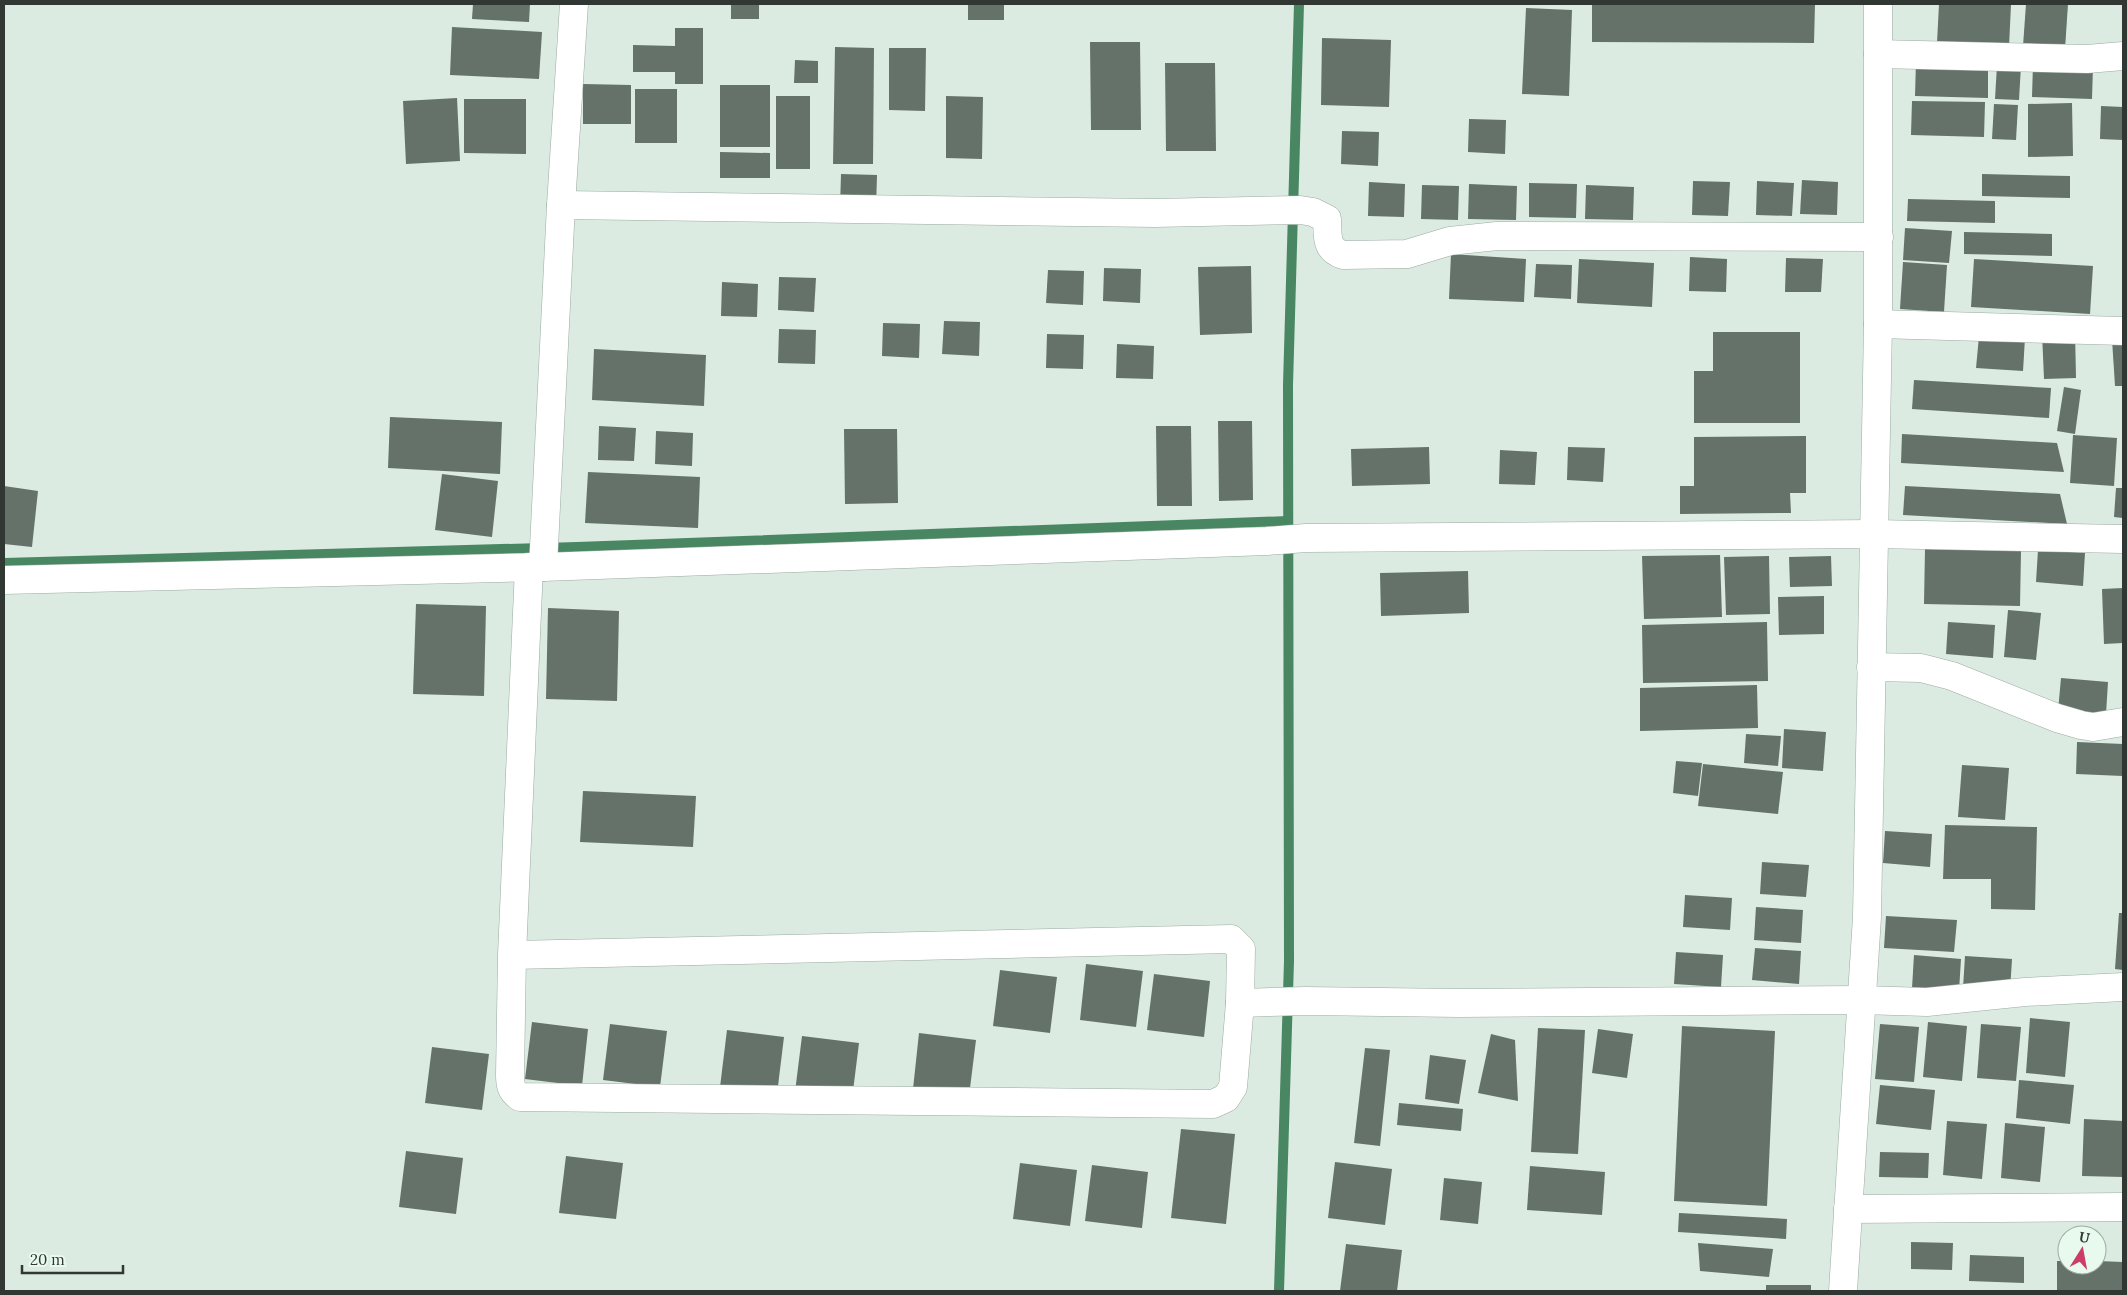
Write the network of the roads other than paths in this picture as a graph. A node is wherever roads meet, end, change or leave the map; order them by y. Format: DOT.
graph roads {
  1 [pos="574,4"];
  2 [pos="1878,4"];
  3 [pos="1878,54"];
  4 [pos="2123,56"];
  5 [pos="561,205"];
  6 [pos="1879,237"];
  7 [pos="1878,324"];
  8 [pos="2123,331"];
  9 [pos="1874,534"];
  10 [pos="2123,539"];
  11 [pos="540,557"];
  12 [pos="4,580"];
  13 [pos="1872,667"];
  14 [pos="2123,722"];
  15 [pos="512,955"];
  16 [pos="2123,987"];
  17 [pos="1861,1000"];
  18 [pos="1240,1003"];
  19 [pos="2123,1207"];
  20 [pos="1848,1209"];
  21 [pos="1843,1291"];
  1 -- 5 [label="street"];
  2 -- 3 [label="street"];
  3 -- 4 [label="street"];
  3 -- 6 [label="street"];
  5 -- 6 [label="street"];
  5 -- 11 [label="street"];
  6 -- 7 [label="street"];
  7 -- 8 [label="street"];
  7 -- 9 [label="street"];
  9 -- 10 [label="street"];
  9 -- 11 [label="street"];
  9 -- 13 [label="street"];
  11 -- 12 [label="street"];
  11 -- 15 [label="street"];
  13 -- 14 [label="street"];
  13 -- 17 [label="street"];
  15 -- 18 [label="street"];
  15 -- 18 [label="street"];
  16 -- 17 [label="street"];
  17 -- 18 [label="street"];
  17 -- 20 [label="street"];
  19 -- 20 [label="street"];
  20 -- 21 [label="street"];
}
